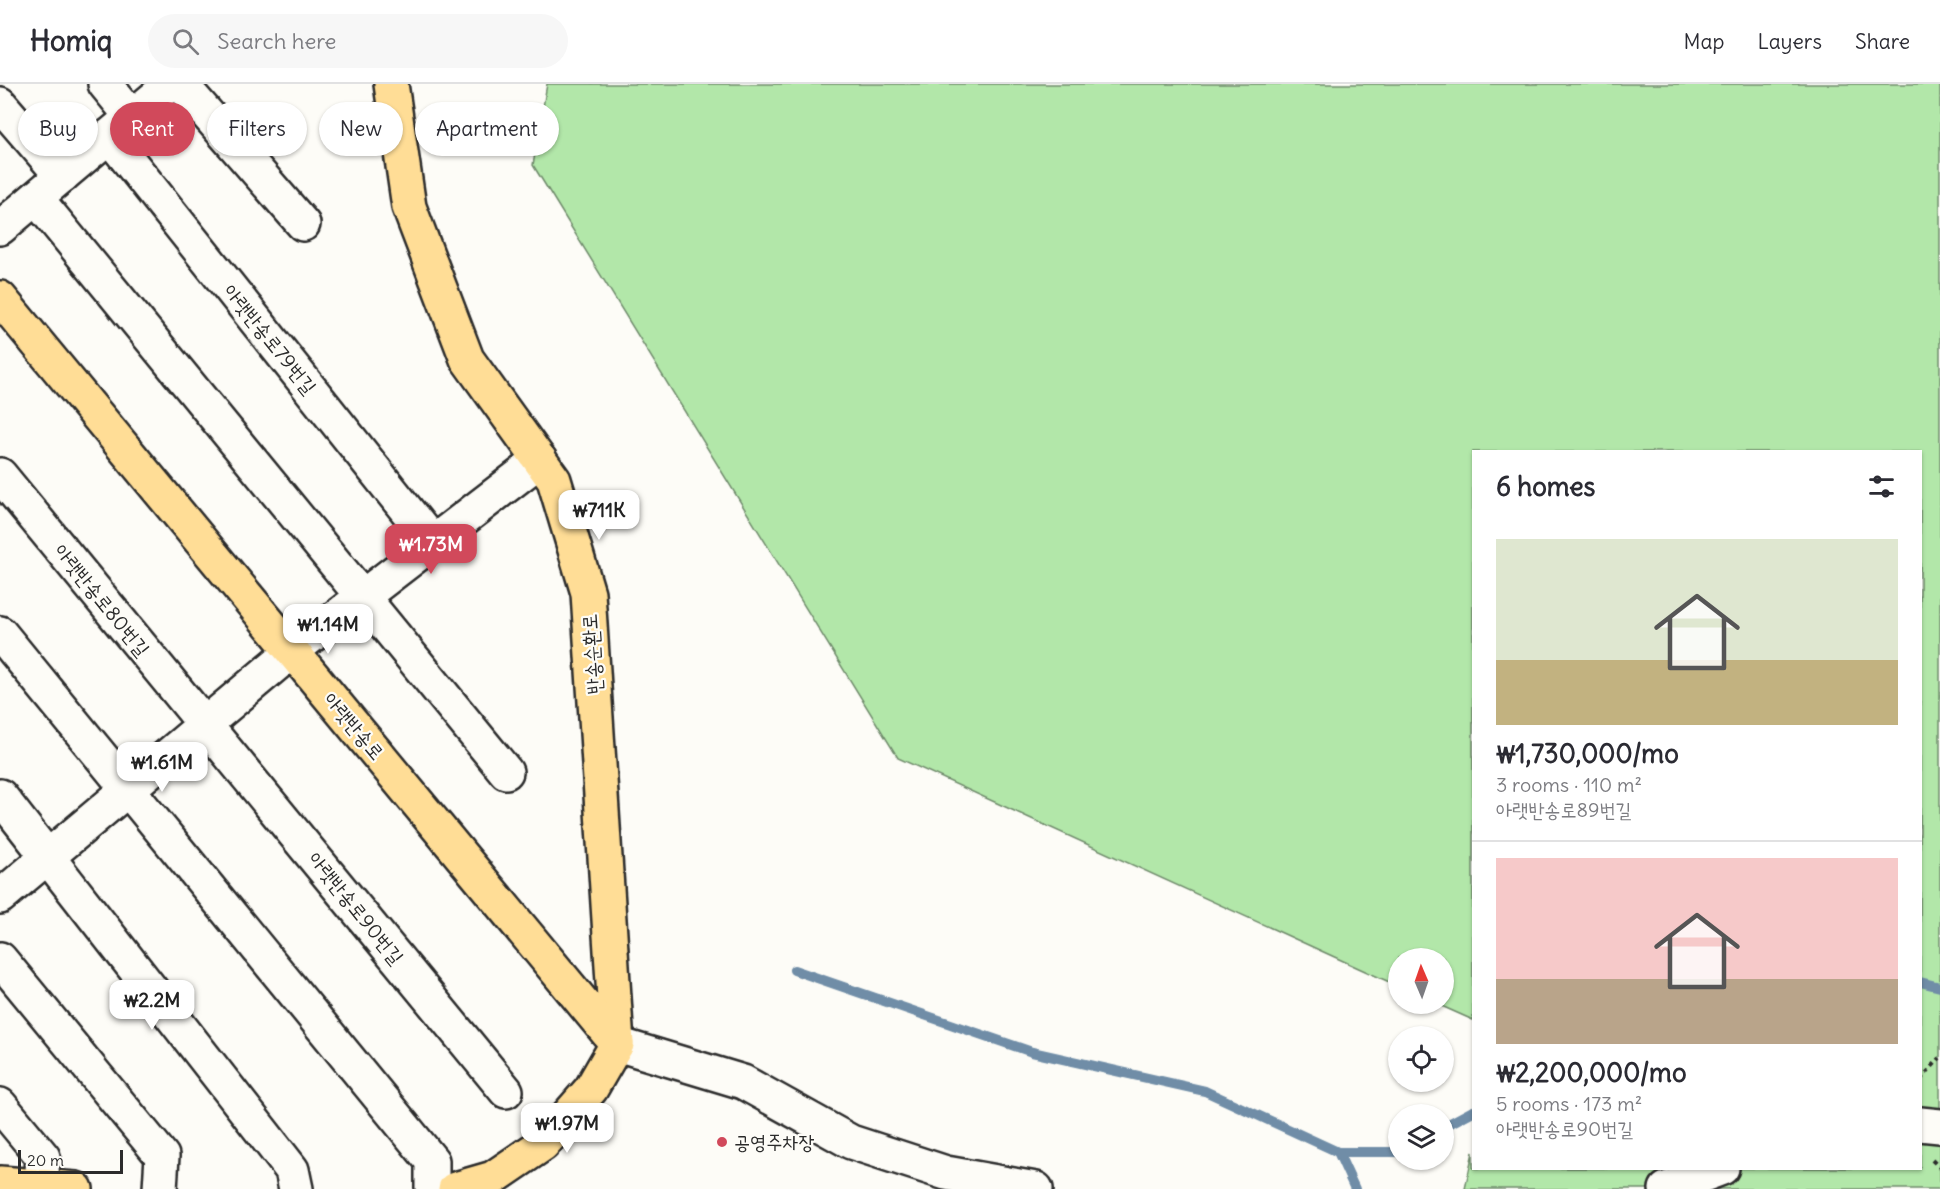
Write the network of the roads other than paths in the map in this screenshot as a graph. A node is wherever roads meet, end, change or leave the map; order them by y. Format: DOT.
graph roads {
  1 [pos="105,84"];
  2 [pos="171,84"];
  3 [pos="182,84"];
  4 [pos="391,84"];
  5 [pos="111,102"];
  6 [pos="149,102"];
  7 [pos="0,104"];
  8 [pos="110,135"];
  9 [pos="142,156"];
  10 [pos="62,176"];
  11 [pos="36,198"];
  12 [pos="303,224"];
  13 [pos="0,228"];
  14 [pos="0,298"];
  15 [pos="540,460"];
  16 [pos="0,475"];
  17 [pos="432,542"];
  18 [pos="362,596"];
  19 [pos="0,633"];
  20 [pos="292,651"];
  21 [pos="205,724"];
  22 [pos="506,772"];
  23 [pos="128,789"];
  24 [pos="0,796"];
  25 [pos="48,855"];
  26 [pos="0,897"];
  27 [pos="0,959"];
  28 [pos="617,1044"];
  29 [pos="506,1091"];
  30 [pos="0,1106"];
  31 [pos="1922,1124"];
  32 [pos="1940,1125"];
  33 [pos="1717,1170"];
  34 [pos="42,1172"];
  35 [pos="0,1183"];
  36 [pos="76,1189"];
  37 [pos="160,1189"];
  38 [pos="296,1189"];
  39 [pos="432,1189"];
  40 [pos="455,1189"];
  41 [pos="1036,1189"];
  42 [pos="1666,1189"];
  1 -- 5 [label="street, 아랫반송로79번길"];
  2 -- 6 [label="street"];
  3 -- 12 [label="street"];
  4 -- 15 [label="main road, 반송순환로"];
  7 -- 10 [label="street"];
  8 -- 10 [label="street"];
  9 -- 17 [label="street, 아랫반송로79번길"];
  10 -- 11 [label="street"];
  11 -- 13 [label="street"];
  11 -- 18 [label="street"];
  14 -- 20 [label="main road, 아랫반송로"];
  15 -- 17 [label="street"];
  15 -- 28 [label="main road, 반송순환로"];
  16 -- 21 [label="street, 아랫반송로80번길"];
  17 -- 18 [label="street"];
  18 -- 20 [label="street"];
  18 -- 22 [label="street"];
  19 -- 23 [label="street"];
  20 -- 21 [label="street"];
  20 -- 28 [label="main road, 아랫반송로"];
  21 -- 23 [label="street"];
  21 -- 29 [label="street, 아랫반송로90번길"];
  23 -- 25 [label="street"];
  23 -- 39 [label="street"];
  24 -- 25 [label="street"];
  25 -- 26 [label="street"];
  25 -- 38 [label="street"];
  27 -- 37 [label="street"];
  28 -- 40 [label="main road"];
  28 -- 41 [label="street"];
  30 -- 34 [label="street"];
  31 -- 32 [label="street"];
  33 -- 42 [label="street"];
  34 -- 35 [label="main road"];
  34 -- 36 [label="main road"];
}
